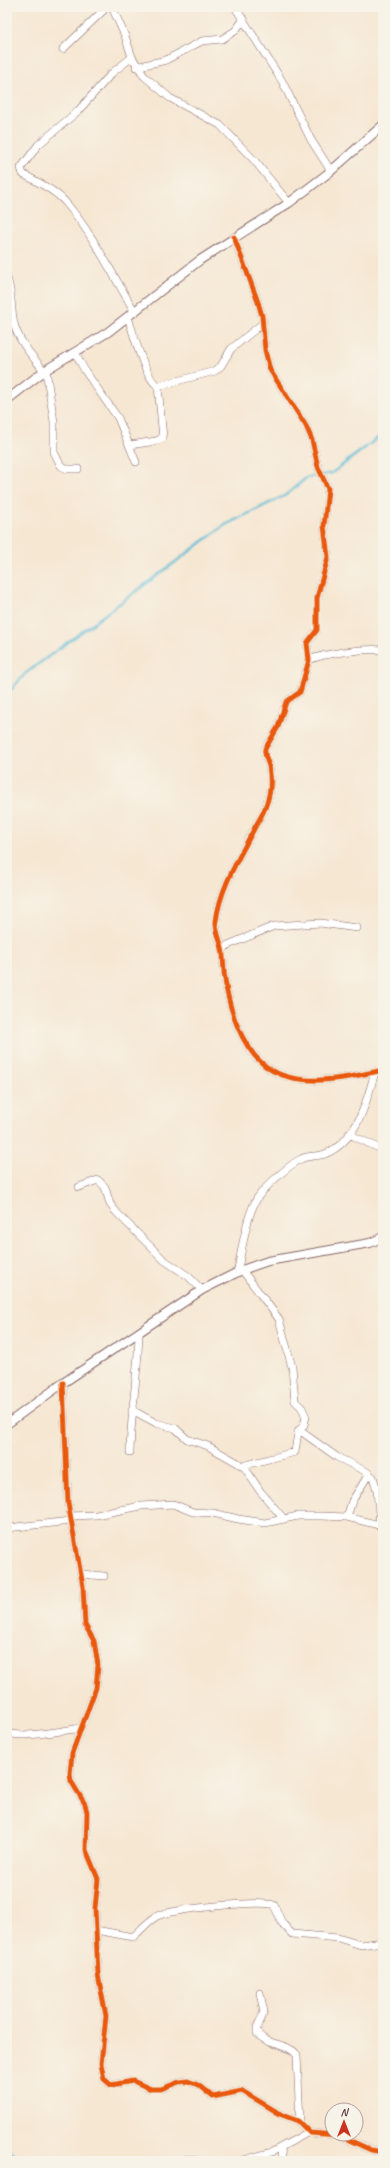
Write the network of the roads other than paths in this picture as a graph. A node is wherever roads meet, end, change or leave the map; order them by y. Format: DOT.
graph roads {
  1 [pos="107,7"];
  2 [pos="112,7"];
  3 [pos="235,7"];
  4 [pos="244,19"];
  5 [pos="63,49"];
  6 [pos="132,57"];
  7 [pos="136,66"];
  8 [pos="383,125"];
  9 [pos="331,170"];
  10 [pos="290,203"];
  11 [pos="234,237"];
  12 [pos="7,278"];
  13 [pos="135,312"];
  14 [pos="128,317"];
  15 [pos="263,323"];
  16 [pos="75,352"];
  17 [pos="45,370"];
  18 [pos="158,386"];
  19 [pos="7,400"];
  20 [pos="130,445"];
  21 [pos="136,462"];
  22 [pos="78,469"];
  23 [pos="383,650"];
  24 [pos="309,660"];
  25 [pos="357,928"];
  26 [pos="222,950"];
  27 [pos="383,1070"];
  28 [pos="375,1072"];
  29 [pos="350,1134"];
  30 [pos="383,1150"];
  31 [pos="79,1187"];
  32 [pos="383,1237"];
  33 [pos="240,1271"];
  34 [pos="202,1290"];
  35 [pos="139,1333"];
  36 [pos="63,1383"];
  37 [pos="132,1410"];
  38 [pos="7,1424"];
  39 [pos="299,1430"];
  40 [pos="130,1452"];
  41 [pos="242,1466"];
  42 [pos="369,1474"];
  43 [pos="347,1517"];
  44 [pos="70,1519"];
  45 [pos="284,1519"];
  46 [pos="381,1525"];
  47 [pos="7,1528"];
  48 [pos="81,1574"];
  49 [pos="104,1576"];
  50 [pos="81,1728"];
  51 [pos="7,1732"];
  52 [pos="96,1930"];
  53 [pos="383,1942"];
  54 [pos="260,1993"];
  55 [pos="300,2123"];
  56 [pos="309,2132"];
  57 [pos="281,2148"];
  58 [pos="383,2152"];
  59 [pos="187,2159"];
  60 [pos="197,2161"];
  61 [pos="240,2161"];
  62 [pos="282,2161"];
  1 -- 5 [label="street"];
  2 -- 6 [label="street"];
  3 -- 4 [label="street"];
  4 -- 7 [label="street"];
  4 -- 9 [label="street"];
  6 -- 7 [label="street"];
  6 -- 13 [label="street"];
  7 -- 10 [label="street"];
  8 -- 9 [label="street"];
  9 -- 10 [label="street"];
  10 -- 11 [label="street"];
  11 -- 13 [label="street"];
  11 -- 15 [label="street"];
  12 -- 17 [label="street"];
  13 -- 14 [label="street"];
  14 -- 16 [label="street"];
  14 -- 18 [label="street"];
  15 -- 18 [label="street"];
  15 -- 24 [label="street"];
  16 -- 17 [label="street"];
  16 -- 20 [label="street"];
  17 -- 19 [label="street"];
  17 -- 22 [label="street"];
  18 -- 20 [label="street"];
  20 -- 21 [label="street"];
  23 -- 24 [label="street"];
  24 -- 26 [label="street"];
  25 -- 26 [label="street"];
  26 -- 28 [label="street"];
  27 -- 28 [label="street"];
  28 -- 29 [label="street"];
  29 -- 30 [label="street"];
  29 -- 33 [label="street"];
  31 -- 34 [label="street"];
  32 -- 33 [label="street"];
  33 -- 34 [label="street"];
  33 -- 39 [label="street"];
  34 -- 35 [label="street"];
  35 -- 36 [label="street"];
  35 -- 37 [label="street"];
  36 -- 38 [label="street"];
  36 -- 44 [label="street"];
  37 -- 40 [label="street"];
  37 -- 41 [label="street"];
  39 -- 41 [label="street"];
  39 -- 42 [label="street"];
  41 -- 45 [label="street"];
  42 -- 43 [label="street"];
  42 -- 46 [label="street"];
  43 -- 45 [label="street"];
  43 -- 46 [label="street"];
  44 -- 45 [label="street"];
  44 -- 47 [label="street"];
  44 -- 48 [label="street"];
  48 -- 49 [label="street"];
  48 -- 50 [label="street"];
  50 -- 51 [label="street"];
  50 -- 52 [label="street"];
  52 -- 53 [label="street"];
  52 -- 55 [label="street"];
  54 -- 55 [label="street"];
  55 -- 56 [label="street"];
  56 -- 57 [label="street"];
  56 -- 58 [label="street"];
  57 -- 61 [label="street"];
  57 -- 62 [label="street"];
  59 -- 60 [label="street"];
}
